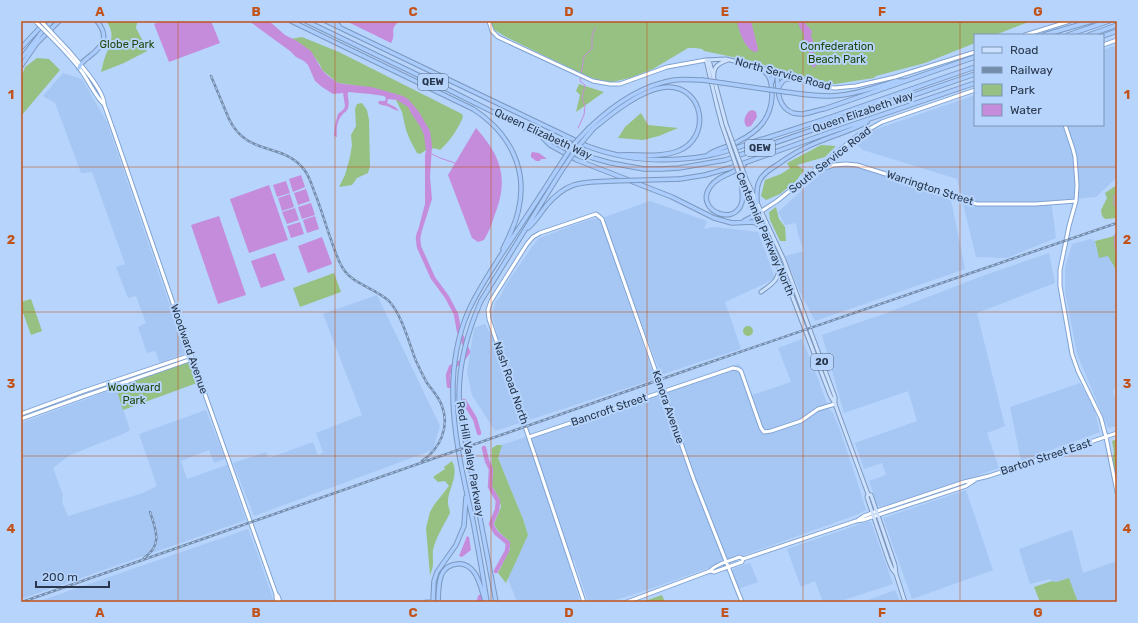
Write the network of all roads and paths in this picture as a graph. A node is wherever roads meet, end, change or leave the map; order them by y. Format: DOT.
graph roads {
  1 [pos="35,21"];
  2 [pos="43,21"];
  3 [pos="52,21"];
  4 [pos="59,21"];
  5 [pos="97,21"];
  6 [pos="291,21"];
  7 [pos="306,21"];
  8 [pos="326,21"];
  9 [pos="334,21"];
  10 [pos="489,21"];
  11 [pos="1070,21"];
  12 [pos="1092,21"];
  13 [pos="1109,21"];
  14 [pos="1117,26"];
  15 [pos="343,29"];
  16 [pos="1117,31"];
  17 [pos="1029,34"];
  18 [pos="1047,34"];
  19 [pos="1071,34"];
  20 [pos="1092,34"];
  21 [pos="52,35"];
  22 [pos="1104,36"];
  23 [pos="1117,40"];
  24 [pos="1104,45"];
  25 [pos="22,47"];
  26 [pos="974,52"];
  27 [pos="974,57"];
  28 [pos="21,59"];
  29 [pos="708,60"];
  30 [pos="728,60"];
  31 [pos="21,66"];
  32 [pos="80,66"];
  33 [pos="974,67"];
  34 [pos="761,68"];
  35 [pos="777,72"];
  36 [pos="974,74"];
  37 [pos="797,78"];
  38 [pos="714,79"];
  39 [pos="906,81"];
  40 [pos="974,83"];
  41 [pos="772,85"];
  42 [pos="778,90"];
  43 [pos="974,90"];
  44 [pos="873,118"];
  45 [pos="724,125"];
  46 [pos="1065,126"];
  47 [pos="540,135"];
  48 [pos="615,155"];
  49 [pos="708,156"];
  50 [pos="746,163"];
  51 [pos="558,172"];
  52 [pos="806,178"];
  53 [pos="744,180"];
  54 [pos="1076,201"];
  55 [pos="755,204"];
  56 [pos="759,213"];
  57 [pos="596,214"];
  58 [pos="739,222"];
  59 [pos="764,228"];
  60 [pos="523,233"];
  61 [pos="500,258"];
  62 [pos="778,258"];
  63 [pos="761,292"];
  64 [pos="191,355"];
  65 [pos="192,359"];
  66 [pos="662,391"];
  67 [pos="835,404"];
  68 [pos="21,414"];
  69 [pos="21,419"];
  70 [pos="1117,433"];
  71 [pos="529,437"];
  72 [pos="1106,437"];
  73 [pos="975,480"];
  74 [pos="1117,492"];
  75 [pos="466,494"];
  76 [pos="908,501"];
  77 [pos="910,505"];
  78 [pos="874,514"];
  79 [pos="878,516"];
  80 [pos="744,559"];
  81 [pos="726,562"];
  82 [pos="728,567"];
  83 [pos="710,571"];
  84 [pos="896,574"];
  85 [pos="279,602"];
  86 [pos="426,602"];
  87 [pos="432,602"];
  88 [pos="438,602"];
  89 [pos="487,602"];
  90 [pos="496,602"];
  91 [pos="584,602"];
  92 [pos="627,602"];
  93 [pos="742,602"];
  94 [pos="905,602"];
  1 -- 21 [label="street, Woodward Avenue, bridge"];
  2 -- 21 [label="street, Woodward Avenue, bridge"];
  2 -- 25 [label="highway"];
  3 -- 28 [label="highway"];
  4 -- 31 [label="highway"];
  5 -- 32 [label="highway"];
  6 -- 61 [label="highway"];
  7 -- 47 [label="highway, Queen Elizabeth Way / QEW"];
  8 -- 15 [label="highway, Queen Elizabeth Way / QEW"];
  9 -- 15 [label="highway"];
  10 -- 29 [label="street"];
  11 -- 17 [label="street"];
  12 -- 18 [label="highway"];
  13 -- 19 [label="highway"];
  14 -- 20 [label="highway"];
  15 -- 48 [label="highway, Queen Elizabeth Way / QEW"];
  16 -- 22 [label="highway"];
  21 -- 32 [label="street, Woodward Avenue"];
  23 -- 24 [label="street"];
  26 -- 37 [label="street, North Service Road"];
  27 -- 39 [label="highway"];
  29 -- 30 [label="main road, North Service Road"];
  29 -- 38 [label="main road, Centennial Parkway North"];
  29 -- 45 [label="main road, Centennial Parkway North"];
  30 -- 34 [label="main road, North Service Road"];
  30 -- 38 [label="main road"];
  32 -- 64 [label="street, Woodward Avenue"];
  33 -- 49 [label="highway, Queen Elizabeth Way / QEW"];
  34 -- 35 [label="main road, North Service Road"];
  34 -- 41 [label="highway"];
  35 -- 37 [label="street, North Service Road"];
  35 -- 41 [label="highway"];
  35 -- 42 [label="highway"];
  36 -- 47 [label="highway, Queen Elizabeth Way / QEW"];
  37 -- 42 [label="highway"];
  38 -- 45 [label="main road, Centennial Parkway North"];
  39 -- 42 [label="highway"];
  39 -- 51 [label="highway, bridge"];
  40 -- 44 [label="highway"];
  41 -- 49 [label="highway"];
  43 -- 52 [label="street, South Service Road"];
  44 -- 50 [label="highway"];
  44 -- 55 [label="highway"];
  45 -- 53 [label="main road, Centennial Parkway North, bridge"];
  46 -- 54 [label="street"];
  47 -- 58 [label="highway"];
  48 -- 49 [label="highway, Queen Elizabeth Way / QEW"];
  48 -- 51 [label="highway, bridge"];
  50 -- 53 [label="highway"];
  50 -- 60 [label="highway, bridge"];
  51 -- 60 [label="highway"];
  51 -- 61 [label="highway"];
  52 -- 54 [label="street, Warrington Street"];
  52 -- 56 [label="street, South Service Road"];
  53 -- 55 [label="main road, Centennial Parkway North"];
  54 -- 72 [label="street"];
  55 -- 56 [label="main road, Centennial Parkway North"];
  56 -- 58 [label="highway"];
  56 -- 59 [label="main road, Centennial Parkway North"];
  56 -- 67 [label="main road, Centennial Parkway North / 20"];
  57 -- 66 [label="street, Kenora Avenue"];
  57 -- 71 [label="street, Nash Road North"];
  58 -- 59 [label="highway"];
  59 -- 62 [label="main road, Centennial Parkway North"];
  60 -- 90 [label="highway, Red Hill Valley Parkway"];
  61 -- 75 [label="highway, Red Hill Valley Parkway"];
  62 -- 63 [label="main road"];
  62 -- 67 [label="main road, Centennial Parkway North / 20"];
  64 -- 65 [label="street, Woodward Avenue"];
  64 -- 68 [label="street"];
  65 -- 69 [label="street"];
  65 -- 85 [label="street, Woodward Avenue"];
  66 -- 67 [label="street, Bancroft Street"];
  66 -- 71 [label="street, Bancroft Street"];
  66 -- 81 [label="street, Kenora Avenue"];
  67 -- 78 [label="main road, Centennial Parkway North / 20"];
  70 -- 72 [label="street, Barton Street East"];
  71 -- 91 [label="street, Nash Road North"];
  72 -- 73 [label="street, Barton Street East"];
  72 -- 74 [label="street"];
  73 -- 76 [label="street, Barton Street East"];
  73 -- 77 [label="street, Barton Street East"];
  75 -- 87 [label="highway"];
  75 -- 89 [label="highway, Red Hill Valley Parkway"];
  76 -- 77 [label="street"];
  76 -- 78 [label="street, Barton Street East"];
  77 -- 79 [label="street, Barton Street East"];
  78 -- 79 [label="main road, Centennial Parkway North / 20"];
  78 -- 80 [label="street, Barton Street East"];
  78 -- 84 [label="main road, Centennial Parkway North / 20"];
  79 -- 84 [label="main road, Centennial Parkway North / 20"];
  80 -- 81 [label="street, Barton Street East"];
  80 -- 82 [label="street, Barton Street East"];
  81 -- 82 [label="street, Kenora Avenue"];
  81 -- 83 [label="street, Barton Street East"];
  82 -- 83 [label="street, Barton Street East"];
  82 -- 93 [label="street, Kenora Avenue"];
  83 -- 92 [label="street, Barton Street East"];
  84 -- 94 [label="main road, Centennial Parkway North / 20"];
  86 -- 87 [label="street"];
  88 -- 89 [label="highway"];
}
